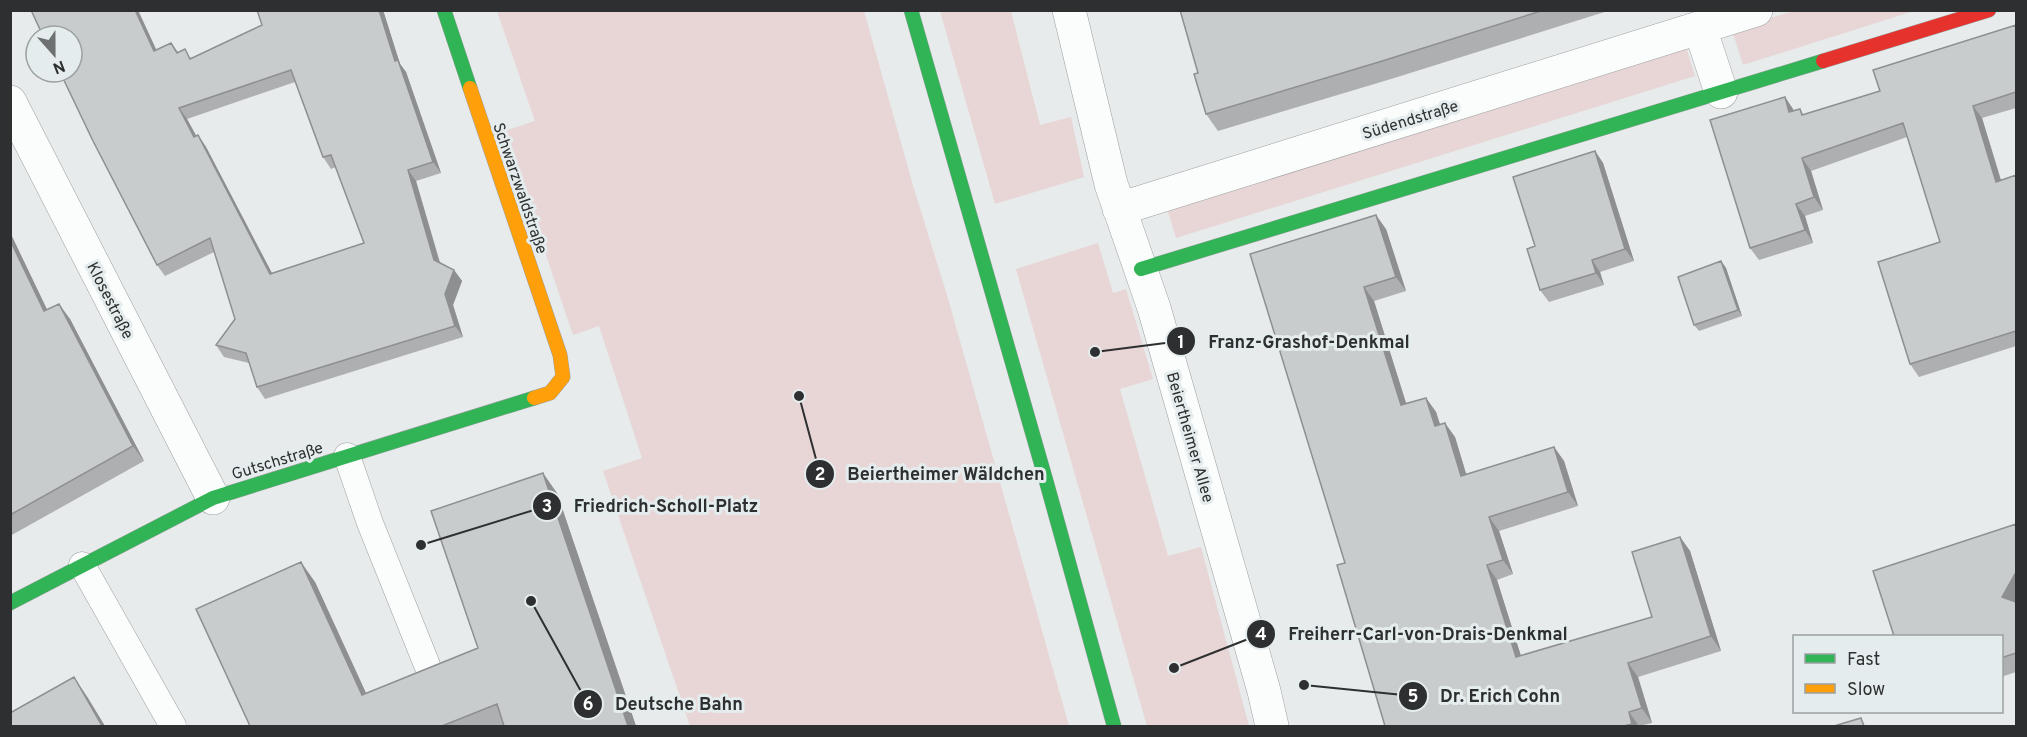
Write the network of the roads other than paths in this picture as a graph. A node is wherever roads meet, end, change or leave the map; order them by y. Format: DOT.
graph roads {
  1 [pos="444,10"];
  2 [pos="911,10"];
  3 [pos="1069,10"];
  4 [pos="1756,10"];
  5 [pos="1989,10"];
  6 [pos="1700,28"];
  7 [pos="1721,92"];
  8 [pos="10,102"];
  9 [pos="1119,209"];
  10 [pos="1141,269"];
  11 [pos="563,377"];
  12 [pos="347,456"];
  13 [pos="213,498"];
  14 [pos="82,565"];
  15 [pos="12,598"];
  16 [pos="427,665"];
  17 [pos="173,726"];
  18 [pos="1114,726"];
  19 [pos="1272,726"];
  1 -- 11 [label="street, Schwarzwaldstraße"];
  2 -- 18 [label="street"];
  3 -- 9 [label="street, Beiertheimer Allee"];
  4 -- 6 [label="street, Südendstraße"];
  5 -- 7 [label="street"];
  6 -- 7 [label="street"];
  6 -- 9 [label="street, Südendstraße"];
  7 -- 10 [label="street"];
  8 -- 13 [label="street, Klosestraße"];
  9 -- 10 [label="street, Beiertheimer Allee"];
  10 -- 19 [label="street, Beiertheimer Allee"];
  11 -- 12 [label="street, Gutschstraße"];
  12 -- 13 [label="street, Gutschstraße"];
  12 -- 16 [label="lane"];
  13 -- 14 [label="street, Gutschstraße"];
  14 -- 15 [label="street, Gutschstraße"];
  14 -- 17 [label="lane"];
}
